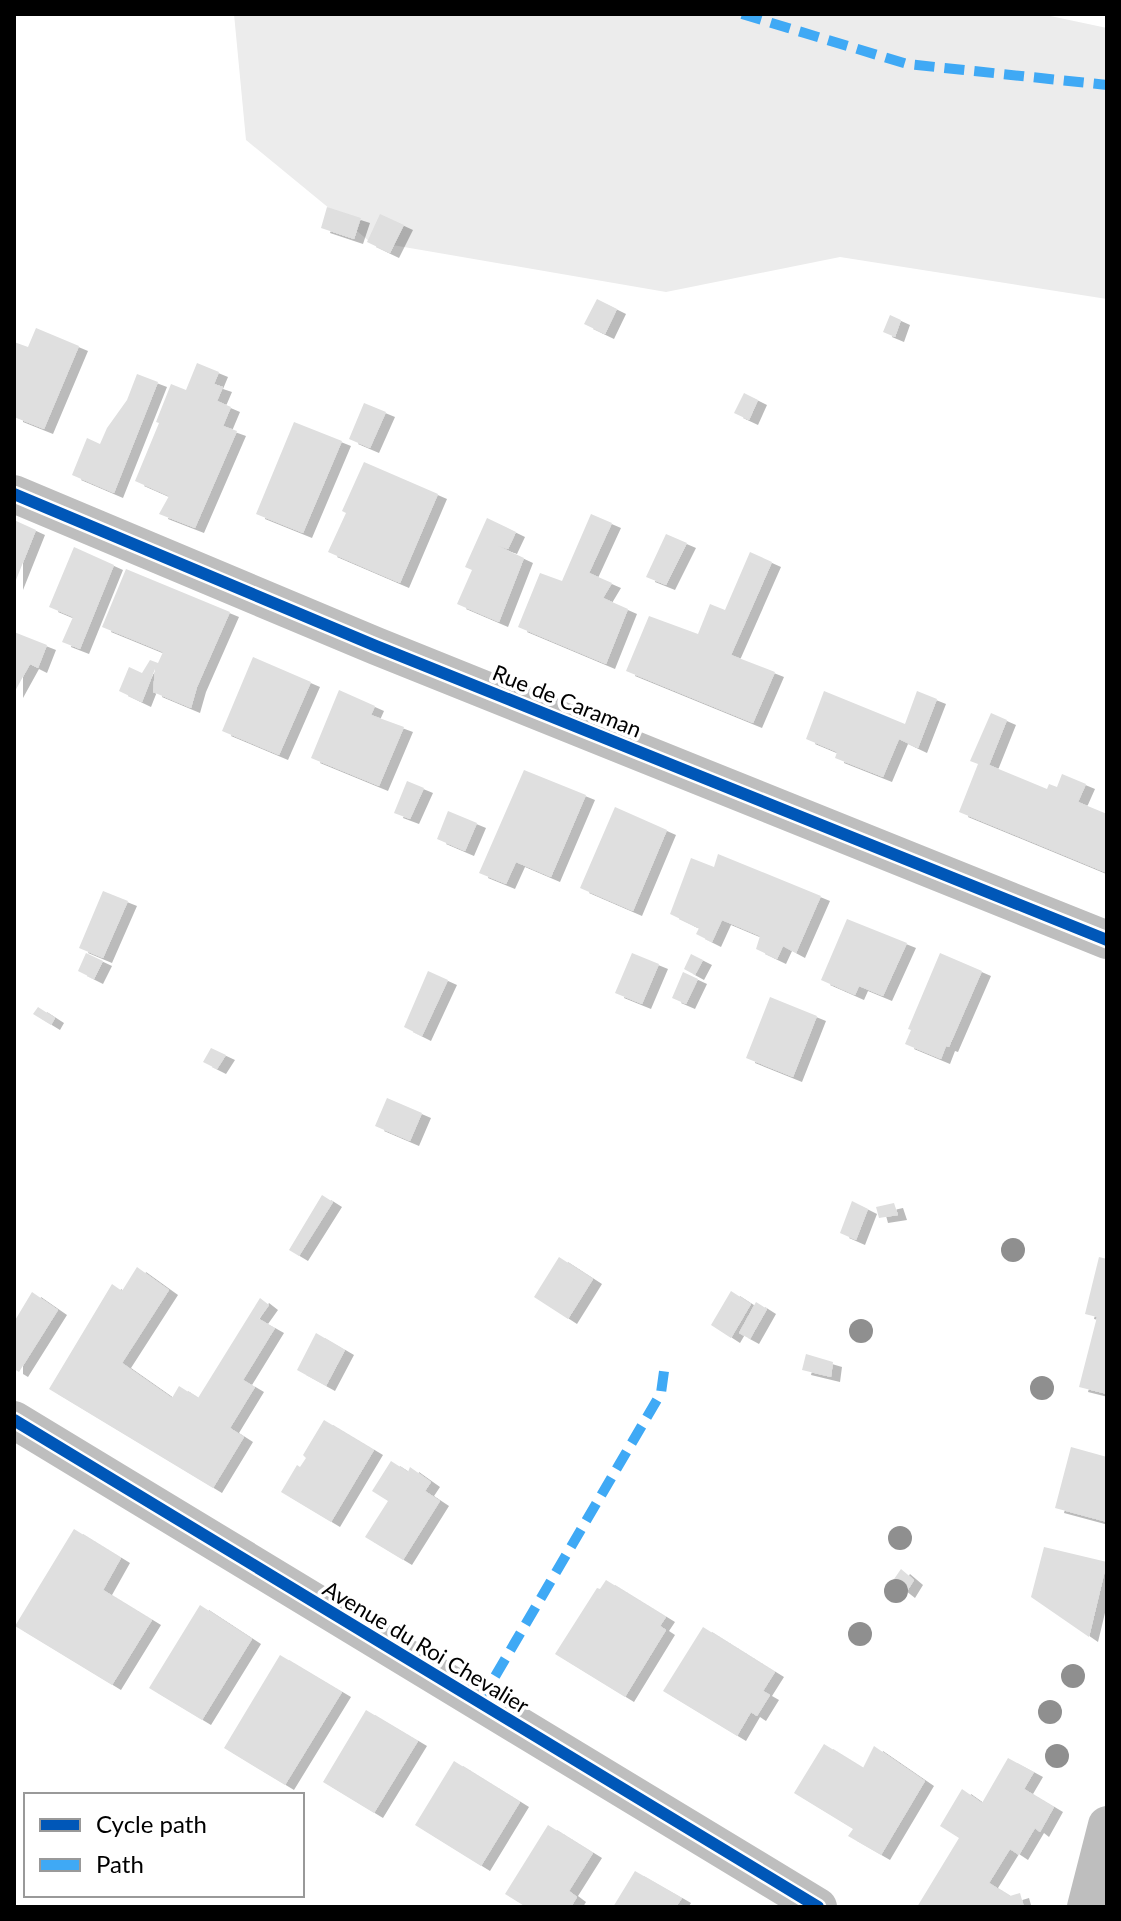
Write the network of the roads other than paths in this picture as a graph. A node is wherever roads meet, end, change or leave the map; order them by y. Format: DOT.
graph roads {
  1 [pos="14,494"];
  2 [pos="1107,940"];
  3 [pos="14,1420"];
  4 [pos="1107,1825"];
  5 [pos="818,1907"];
  6 [pos="1086,1907"];
  1 -- 2 [label="street, Rue de Caraman"];
  3 -- 5 [label="street, Avenue du Roi Chevalier"];
  4 -- 6 [label="street"];
}
